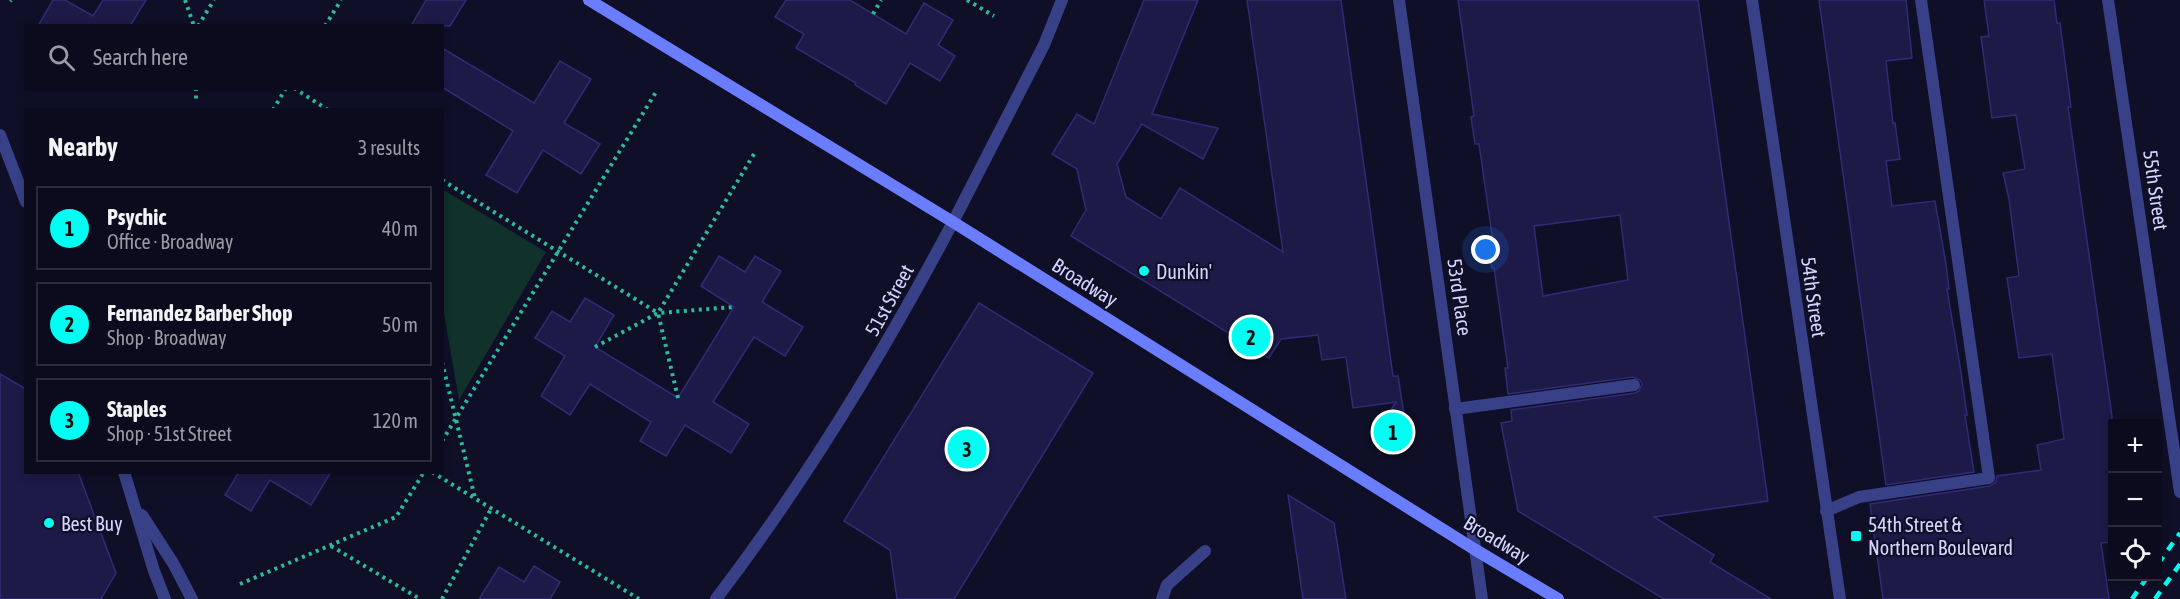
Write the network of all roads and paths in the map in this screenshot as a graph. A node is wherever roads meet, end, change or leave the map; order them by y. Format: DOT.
graph roads {
  1 [pos="185,0"];
  2 [pos="214,0"];
  3 [pos="341,0"];
  4 [pos="590,0"];
  5 [pos="881,0"];
  6 [pos="967,0"];
  7 [pos="1062,0"];
  8 [pos="1399,0"];
  9 [pos="1752,0"];
  10 [pos="1921,0"];
  11 [pos="2108,0"];
  12 [pos="873,14"];
  13 [pos="994,16"];
  14 [pos="195,24"];
  15 [pos="197,24"];
  16 [pos="326,24"];
  17 [pos="196,90"];
  18 [pos="285,90"];
  19 [pos="297,90"];
  20 [pos="656,92"];
  21 [pos="196,100"];
  22 [pos="274,108"];
  23 [pos="325,108"];
  24 [pos="0,135"];
  25 [pos="754,154"];
  26 [pos="444,181"];
  27 [pos="24,197"];
  28 [pos="953,222"];
  29 [pos="558,251"];
  30 [pos="734,307"];
  31 [pos="658,313"];
  32 [pos="595,347"];
  33 [pos="444,371"];
  34 [pos="1634,385"];
  35 [pos="678,398"];
  36 [pos="1455,409"];
  37 [pos="455,421"];
  38 [pos="444,438"];
  39 [pos="125,474"];
  40 [pos="422,474"];
  41 [pos="435,474"];
  42 [pos="2180,492"];
  43 [pos="475,499"];
  44 [pos="134,502"];
  45 [pos="490,509"];
  46 [pos="1826,511"];
  47 [pos="330,546"];
  48 [pos="1474,549"];
  49 [pos="1205,551"];
  50 [pos="240,584"];
  51 [pos="165,599"];
  52 [pos="192,599"];
  53 [pos="420,599"];
  54 [pos="442,599"];
  55 [pos="639,599"];
  56 [pos="716,599"];
  57 [pos="1162,599"];
  58 [pos="1482,599"];
  59 [pos="1558,599"];
  60 [pos="1840,599"];
  1 -- 14 [label="path"];
  2 -- 15 [label="path"];
  3 -- 16 [label="path"];
  4 -- 28 [label="main road, Broadway"];
  5 -- 12 [label="path"];
  6 -- 13 [label="path"];
  7 -- 28 [label="street, 51st Street"];
  8 -- 36 [label="street, 53rd Place"];
  9 -- 46 [label="street, 54th Street"];
  10 -- 46 [label="street"];
  11 -- 42 [label="street, 55th Street"];
  17 -- 21 [label="path"];
  18 -- 22 [label="path"];
  19 -- 23 [label="path"];
  20 -- 29 [label="path"];
  24 -- 27 [label="street"];
  25 -- 31 [label="path"];
  26 -- 29 [label="path"];
  28 -- 48 [label="main road, Broadway"];
  28 -- 56 [label="street, 51st Street"];
  29 -- 31 [label="path"];
  29 -- 37 [label="path"];
  30 -- 31 [label="path"];
  31 -- 32 [label="path"];
  31 -- 35 [label="path"];
  33 -- 37 [label="path"];
  34 -- 36 [label="street"];
  36 -- 48 [label="street, 53rd Place"];
  37 -- 38 [label="path"];
  37 -- 43 [label="path"];
  39 -- 44 [label="street"];
  40 -- 47 [label="path"];
  41 -- 43 [label="path"];
  43 -- 45 [label="path"];
  44 -- 51 [label="street"];
  44 -- 52 [label="street"];
  45 -- 54 [label="path"];
  45 -- 55 [label="path"];
  46 -- 60 [label="street, 54th Street"];
  47 -- 50 [label="path"];
  47 -- 53 [label="path"];
  48 -- 58 [label="street, 53rd Place"];
  48 -- 59 [label="main road, Broadway"];
  49 -- 57 [label="street"];
}
